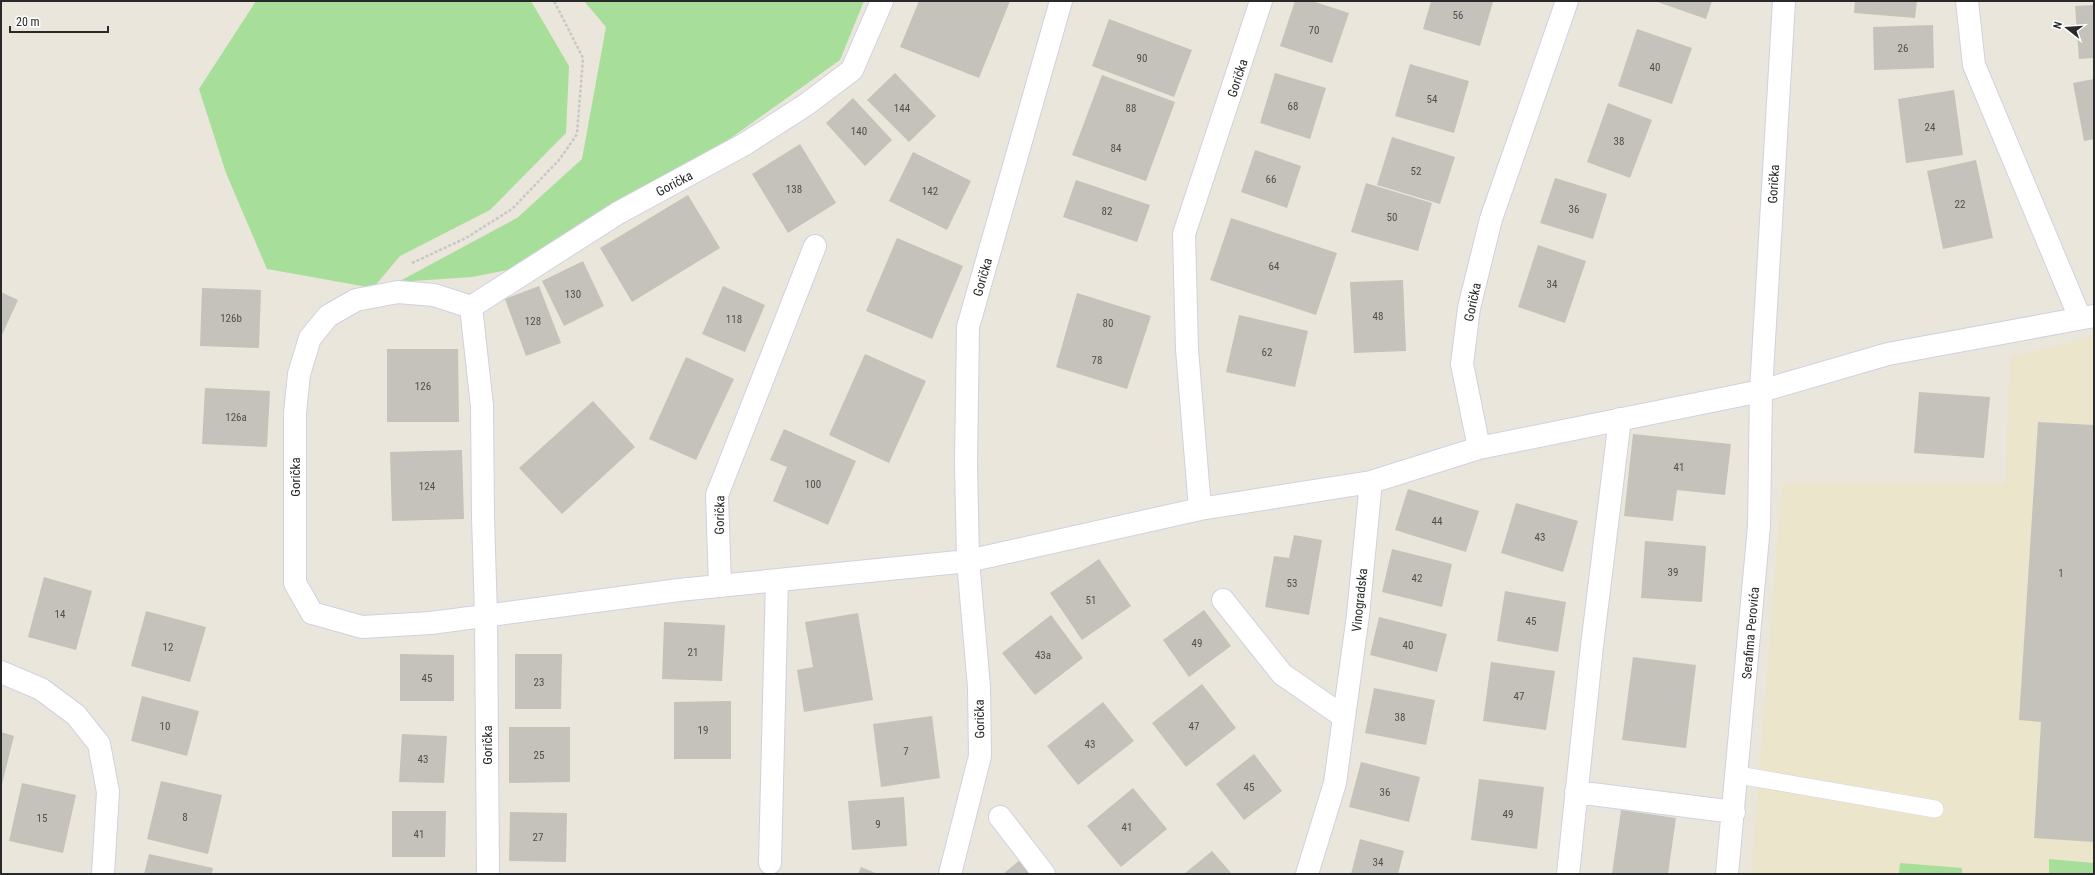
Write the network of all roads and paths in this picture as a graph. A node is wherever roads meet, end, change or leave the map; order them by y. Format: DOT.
graph roads {
  1 [pos="554,1"];
  2 [pos="882,1"];
  3 [pos="1061,1"];
  4 [pos="1261,1"];
  5 [pos="1567,1"];
  6 [pos="1784,1"];
  7 [pos="1967,1"];
  8 [pos="815,246"];
  9 [pos="408,265"];
  10 [pos="470,307"];
  11 [pos="2087,317"];
  12 [pos="1761,390"];
  13 [pos="1620,419"];
  14 [pos="1479,448"];
  15 [pos="1371,482"];
  16 [pos="1200,510"];
  17 [pos="968,561"];
  18 [pos="777,580"];
  19 [pos="720,586"];
  20 [pos="1224,600"];
  21 [pos="486,615"];
  22 [pos="1,672"];
  23 [pos="1344,717"];
  24 [pos="1738,775"];
  25 [pos="1576,792"];
  26 [pos="1936,809"];
  27 [pos="1734,812"];
  28 [pos="1000,817"];
  29 [pos="770,863"];
  30 [pos="103,874"];
  31 [pos="488,874"];
  32 [pos="950,874"];
  33 [pos="1044,874"];
  34 [pos="1307,874"];
  35 [pos="1568,874"];
  36 [pos="1727,874"];
  1 -- 9 [label="path"];
  2 -- 10 [label="street, Gorička"];
  3 -- 17 [label="street, Gorička"];
  4 -- 16 [label="street, Gorička"];
  5 -- 14 [label="street, Gorička"];
  6 -- 12 [label="street, Gorička"];
  7 -- 11 [label="street, Gorička"];
  8 -- 19 [label="street, Gorička"];
  10 -- 21 [label="street, Gorička"];
  10 -- 21 [label="street, Gorička"];
  11 -- 12 [label="street, Gorička"];
  12 -- 13 [label="street, Gorička"];
  12 -- 24 [label="street, Serafima Perovića"];
  13 -- 14 [label="street, Gorička"];
  13 -- 25 [label="street"];
  14 -- 15 [label="street, Gorička"];
  15 -- 16 [label="street, Gorička"];
  15 -- 23 [label="street, Vinogradska"];
  16 -- 17 [label="street, Gorička"];
  17 -- 18 [label="street, Gorička"];
  17 -- 32 [label="street, Gorička"];
  18 -- 19 [label="street, Gorička"];
  18 -- 29 [label="street"];
  19 -- 21 [label="street, Gorička"];
  20 -- 23 [label="street"];
  21 -- 31 [label="street, Gorička"];
  22 -- 30 [label="street"];
  23 -- 34 [label="street, Vinogradska"];
  24 -- 26 [label="lane"];
  24 -- 27 [label="street, Serafima Perovića"];
  25 -- 27 [label="street"];
  25 -- 35 [label="street"];
  27 -- 36 [label="street, Serafima Perovića"];
  28 -- 33 [label="street"];
}
